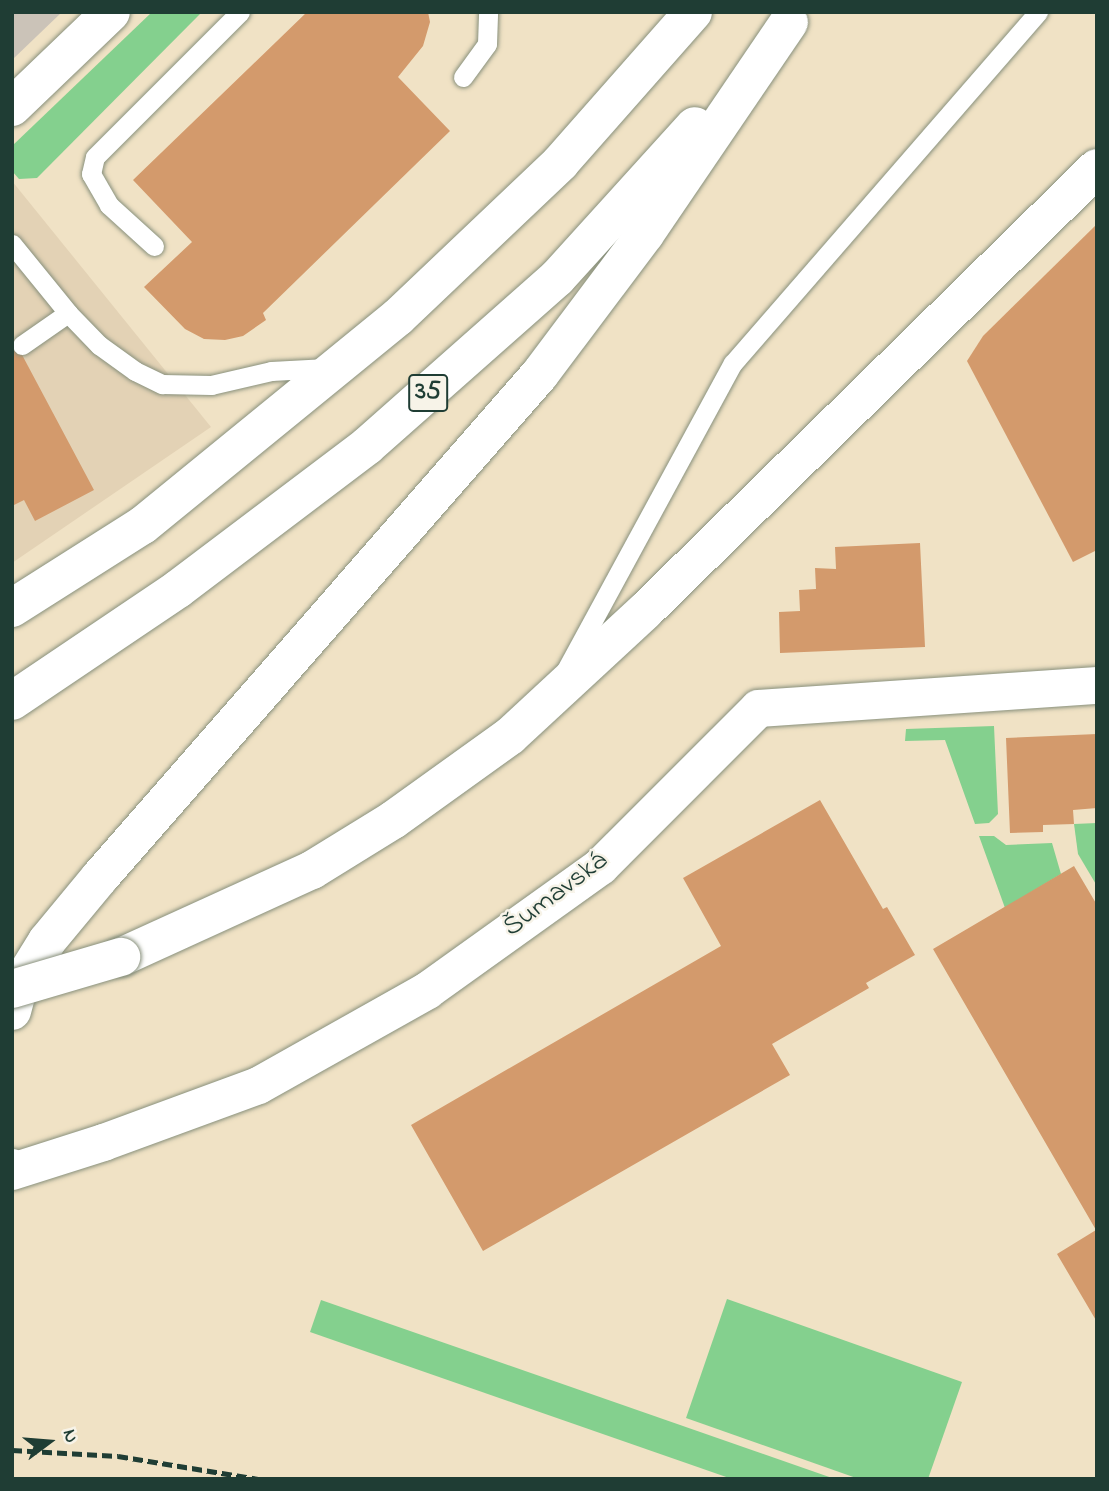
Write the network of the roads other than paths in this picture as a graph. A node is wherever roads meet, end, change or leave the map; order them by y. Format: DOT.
graph roads {
  1 [pos="111,12"];
  2 [pos="240,12"];
  3 [pos="488,12"];
  4 [pos="693,12"];
  5 [pos="1038,12"];
  6 [pos="793,17"];
  7 [pos="463,77"];
  8 [pos="12,107"];
  9 [pos="1097,168"];
  10 [pos="12,244"];
  11 [pos="154,246"];
  12 [pos="68,313"];
  13 [pos="22,345"];
  14 [pos="335,368"];
  15 [pos="12,607"];
  16 [pos="1097,685"];
  17 [pos="12,701"];
  18 [pos="549,701"];
  19 [pos="12,989"];
  20 [pos="12,1011"];
  21 [pos="12,1170"];
  1 -- 8 [label="main road"];
  2 -- 11 [label="lane"];
  3 -- 7 [label="lane"];
  4 -- 14 [label="main road"];
  5 -- 18 [label="lane"];
  6 -- 17 [label="main road, 35"];
  6 -- 20 [label="main road"];
  9 -- 18 [label="main road"];
  10 -- 12 [label="lane"];
  12 -- 13 [label="lane"];
  12 -- 14 [label="lane"];
  14 -- 15 [label="main road"];
  16 -- 21 [label="street, Šumavská"];
  18 -- 19 [label="main road, bridge"];
}
